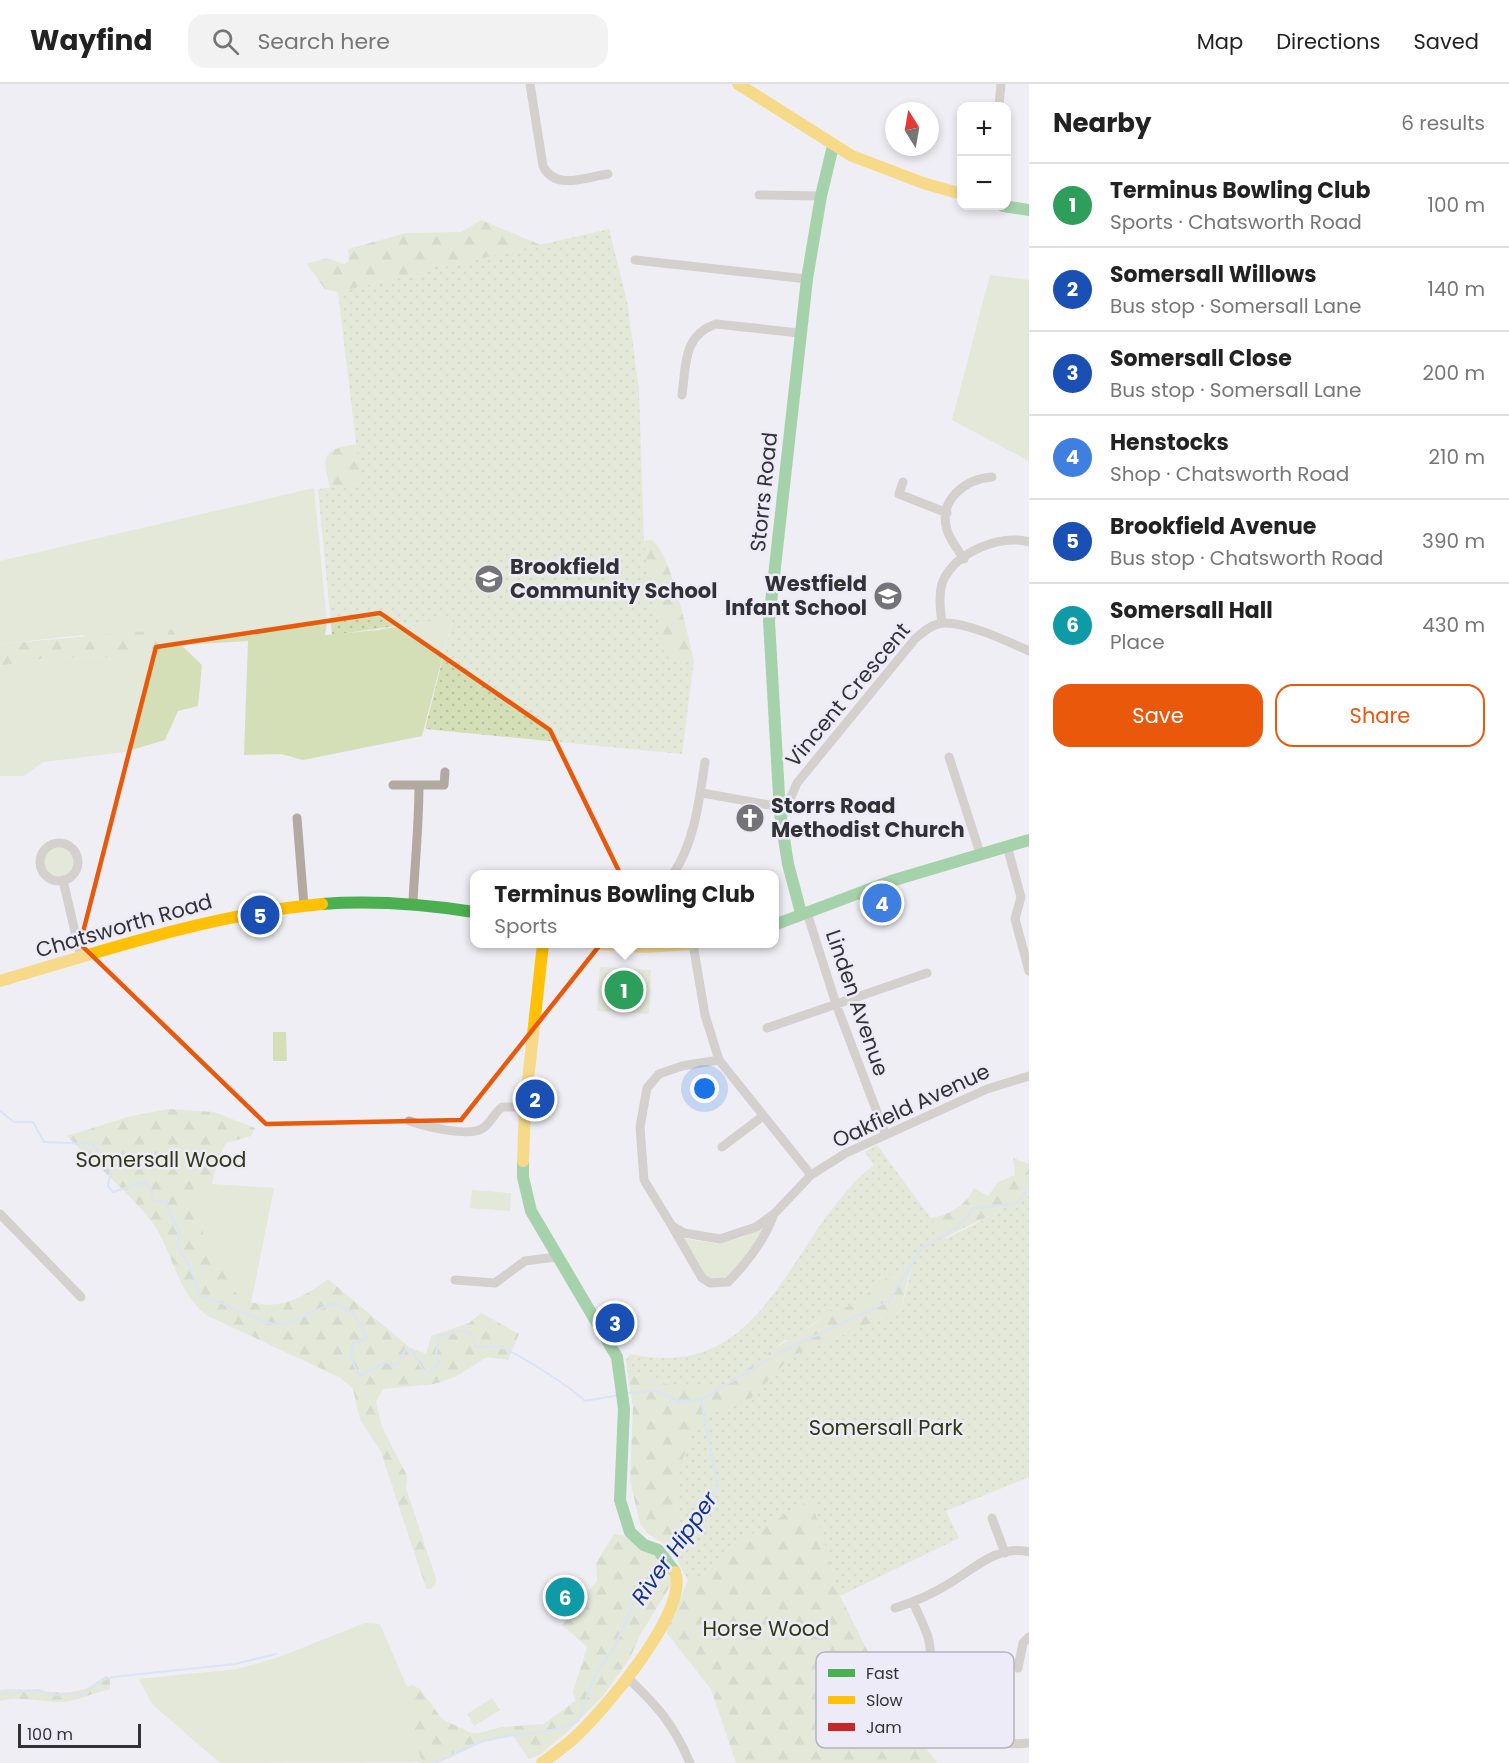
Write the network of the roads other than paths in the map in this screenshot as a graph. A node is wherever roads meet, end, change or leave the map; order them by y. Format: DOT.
graph roads {
  1 [pos="530,84"];
  2 [pos="1001,84"];
  3 [pos="743,85"];
  4 [pos="999,102"];
  5 [pos="833,146"];
  6 [pos="608,174"];
  7 [pos="957,192"];
  8 [pos="759,195"];
  9 [pos="821,196"];
  10 [pos="1011,207"];
  11 [pos="1029,210"];
  12 [pos="635,260"];
  13 [pos="807,279"];
  14 [pos="800,333"];
  15 [pos="682,395"];
  16 [pos="992,477"];
  17 [pos="903,482"];
  18 [pos="947,513"];
  19 [pos="1029,542"];
  20 [pos="964,558"];
  21 [pos="942,623"];
  22 [pos="1029,651"];
  23 [pos="949,757"];
  24 [pos="705,762"];
  25 [pos="445,772"];
  26 [pos="393,785"];
  27 [pos="419,785"];
  28 [pos="702,794"];
  29 [pos="782,812"];
  30 [pos="297,818"];
  31 [pos="1029,840"];
  32 [pos="1006,846"];
  33 [pos="981,853"];
  34 [pos="676,870"];
  35 [pos="63,880"];
  36 [pos="413,901"];
  37 [pos="304,906"];
  38 [pos="470,911"];
  39 [pos="805,916"];
  40 [pos="779,924"];
  41 [pos="543,948"];
  42 [pos="692,948"];
  43 [pos="81,958"];
  44 [pos="1029,971"];
  45 [pos="927,973"];
  46 [pos="0,981"];
  47 [pos="836,1004"];
  48 [pos="767,1028"];
  49 [pos="719,1060"];
  50 [pos="1029,1076"];
  51 [pos="525,1107"];
  52 [pos="763,1116"];
  53 [pos="409,1121"];
  54 [pos="885,1133"];
  55 [pos="722,1147"];
  56 [pos="811,1175"];
  57 [pos="0,1214"];
  58 [pos="774,1214"];
  59 [pos="672,1226"];
  60 [pos="556,1257"];
  61 [pos="455,1280"];
  62 [pos="81,1297"];
  63 [pos="992,1518"];
  64 [pos="1005,1552"];
  65 [pos="1029,1552"];
  66 [pos="913,1602"];
  67 [pos="895,1608"];
  68 [pos="1029,1637"];
  69 [pos="930,1652"];
  70 [pos="1018,1668"];
  71 [pos="627,1677"];
  72 [pos="1029,1743"];
  73 [pos="1014,1744"];
  74 [pos="542,1763"];
  75 [pos="690,1763"];
  1 -- 6 [label="street"];
  2 -- 4 [label="street"];
  3 -- 5 [label="main road"];
  5 -- 7 [label="main road"];
  5 -- 9 [label="main road, Storrs Road"];
  8 -- 9 [label="street"];
  9 -- 13 [label="main road, Storrs Road"];
  10 -- 11 [label="main road"];
  12 -- 13 [label="street"];
  13 -- 14 [label="main road, Storrs Road"];
  14 -- 15 [label="street"];
  14 -- 29 [label="main road, Storrs Road"];
  16 -- 18 [label="street"];
  17 -- 18 [label="street"];
  18 -- 20 [label="street"];
  19 -- 20 [label="street"];
  20 -- 21 [label="street"];
  21 -- 22 [label="street, Vincent Crescent"];
  21 -- 29 [label="street, Vincent Crescent"];
  23 -- 33 [label="street"];
  24 -- 28 [label="street"];
  25 -- 27 [label="street"];
  26 -- 27 [label="street"];
  27 -- 36 [label="street"];
  28 -- 29 [label="street"];
  28 -- 34 [label="street"];
  29 -- 39 [label="main road, Storrs Road"];
  30 -- 37 [label="street"];
  31 -- 32 [label="main road"];
  32 -- 33 [label="main road"];
  32 -- 44 [label="street"];
  33 -- 39 [label="main road"];
  35 -- 35 [label="street"];
  35 -- 43 [label="street"];
  36 -- 37 [label="main road, Chatsworth Road"];
  36 -- 38 [label="main road, Chatsworth Road"];
  37 -- 43 [label="main road, Chatsworth Road"];
  39 -- 40 [label="main road"];
  39 -- 47 [label="street, Linden Avenue"];
  41 -- 51 [label="main road"];
  42 -- 49 [label="street"];
  43 -- 46 [label="main road, Chatsworth Road"];
  45 -- 47 [label="street"];
  47 -- 48 [label="street"];
  47 -- 54 [label="street, Linden Avenue"];
  49 -- 52 [label="street"];
  49 -- 59 [label="street"];
  50 -- 54 [label="street, Oakfield Avenue"];
  51 -- 53 [label="street"];
  51 -- 60 [label="main road"];
  52 -- 55 [label="street"];
  52 -- 56 [label="street"];
  54 -- 56 [label="street, Oakfield Avenue"];
  56 -- 58 [label="street"];
  57 -- 62 [label="street"];
  58 -- 59 [label="street"];
  58 -- 59 [label="street"];
  60 -- 61 [label="street"];
  60 -- 71 [label="main road"];
  63 -- 64 [label="street"];
  64 -- 65 [label="street"];
  64 -- 66 [label="street"];
  66 -- 67 [label="street"];
  66 -- 69 [label="street"];
  68 -- 70 [label="street"];
  71 -- 74 [label="main road"];
  71 -- 75 [label="street"];
  72 -- 73 [label="street"];
}
